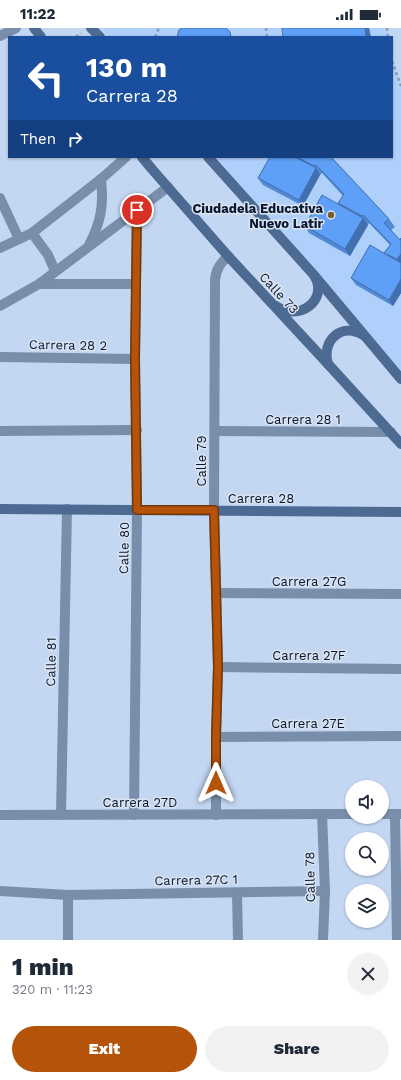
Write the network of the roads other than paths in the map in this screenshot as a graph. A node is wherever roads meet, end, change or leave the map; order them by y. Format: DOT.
graph roads {
  1 [pos="16,28"];
  2 [pos="34,28"];
  3 [pos="91,28"];
  4 [pos="0,36"];
  5 [pos="40,36"];
  6 [pos="99,36"];
  7 [pos="125,158"];
  8 [pos="143,158"];
  9 [pos="209,158"];
  10 [pos="101,179"];
  11 [pos="168,187"];
  12 [pos="0,198"];
  13 [pos="137,210"];
  14 [pos="32,233"];
  15 [pos="19,239"];
  16 [pos="87,247"];
  17 [pos="0,248"];
  18 [pos="228,256"];
  19 [pos="55,272"];
  20 [pos="313,274"];
  21 [pos="39,284"];
  22 [pos="136,284"];
  23 [pos="268,300"];
  24 [pos="0,306"];
  25 [pos="366,337"];
  26 [pos="0,357"];
  27 [pos="135,359"];
  28 [pos="328,364"];
  29 [pos="401,379"];
  30 [pos="137,430"];
  31 [pos="214,431"];
  32 [pos="0,432"];
  33 [pos="391,432"];
  34 [pos="401,444"];
  35 [pos="0,509"];
  36 [pos="67,509"];
  37 [pos="137,510"];
  38 [pos="214,510"];
  39 [pos="401,512"];
  40 [pos="216,593"];
  41 [pos="401,594"];
  42 [pos="218,667"];
  43 [pos="401,668"];
  44 [pos="216,736"];
  45 [pos="401,736"];
  46 [pos="216,814"];
  47 [pos="322,814"];
  48 [pos="345,814"];
  49 [pos="398,814"];
  50 [pos="0,815"];
  51 [pos="61,815"];
  52 [pos="134,815"];
  53 [pos="0,891"];
  54 [pos="325,891"];
  55 [pos="237,892"];
  56 [pos="68,895"];
  57 [pos="68,940"];
  58 [pos="238,940"];
  59 [pos="323,940"];
  60 [pos="397,940"];
  1 -- 4 [label="street"];
  2 -- 5 [label="main road"];
  3 -- 6 [label="main road"];
  7 -- 10 [label="street"];
  8 -- 11 [label="main road, Calle 73"];
  9 -- 20 [label="main road"];
  10 -- 14 [label="street"];
  10 -- 16 [label="street"];
  11 -- 13 [label="street"];
  11 -- 18 [label="main road, Calle 73"];
  12 -- 15 [label="street"];
  13 -- 16 [label="street"];
  13 -- 22 [label="street, Calle 80"];
  14 -- 15 [label="street"];
  14 -- 19 [label="street"];
  15 -- 17 [label="street"];
  16 -- 19 [label="street"];
  18 -- 23 [label="main road, Calle 73"];
  18 -- 31 [label="street, Calle 79"];
  19 -- 21 [label="street"];
  20 -- 23 [label="main road"];
  20 -- 25 [label="main road"];
  21 -- 22 [label="street"];
  21 -- 24 [label="street"];
  22 -- 27 [label="street, Calle 80"];
  23 -- 28 [label="main road, Calle 73"];
  25 -- 28 [label="main road"];
  25 -- 29 [label="main road"];
  26 -- 27 [label="street, Carrera 28 2"];
  27 -- 30 [label="street, Calle 80"];
  28 -- 33 [label="main road, Calle 73"];
  30 -- 32 [label="street"];
  30 -- 37 [label="street, Calle 80"];
  31 -- 33 [label="street, Carrera 28 1"];
  31 -- 38 [label="street, Calle 79"];
  33 -- 34 [label="main road, Calle 73"];
  35 -- 36 [label="main road, Carrera 28"];
  36 -- 37 [label="main road, Carrera 28"];
  36 -- 51 [label="street, Calle 81"];
  37 -- 38 [label="main road, Carrera 28"];
  37 -- 52 [label="street, Calle 80"];
  38 -- 39 [label="main road, Carrera 28"];
  38 -- 40 [label="street, Calle 79"];
  40 -- 41 [label="street, Carrera 27G"];
  40 -- 42 [label="street, Calle 79"];
  42 -- 43 [label="street, Carrera 27F"];
  42 -- 44 [label="street, Calle 79"];
  44 -- 45 [label="street, Carrera 27E"];
  44 -- 46 [label="street, Calle 79"];
  46 -- 47 [label="street, Carrera 27D"];
  46 -- 52 [label="street, Carrera 27D"];
  47 -- 48 [label="street, Carrera 27D"];
  47 -- 54 [label="street, Calle 78"];
  49 -- 60 [label="street"];
  50 -- 51 [label="street, Carrera 27D"];
  51 -- 52 [label="street, Carrera 27D"];
  53 -- 56 [label="street, Carrera 27C 1"];
  54 -- 55 [label="street, Carrera 27C 1"];
  54 -- 59 [label="street, Calle 78"];
  55 -- 56 [label="street, Carrera 27C 1"];
  55 -- 58 [label="street"];
  56 -- 57 [label="street"];
}
